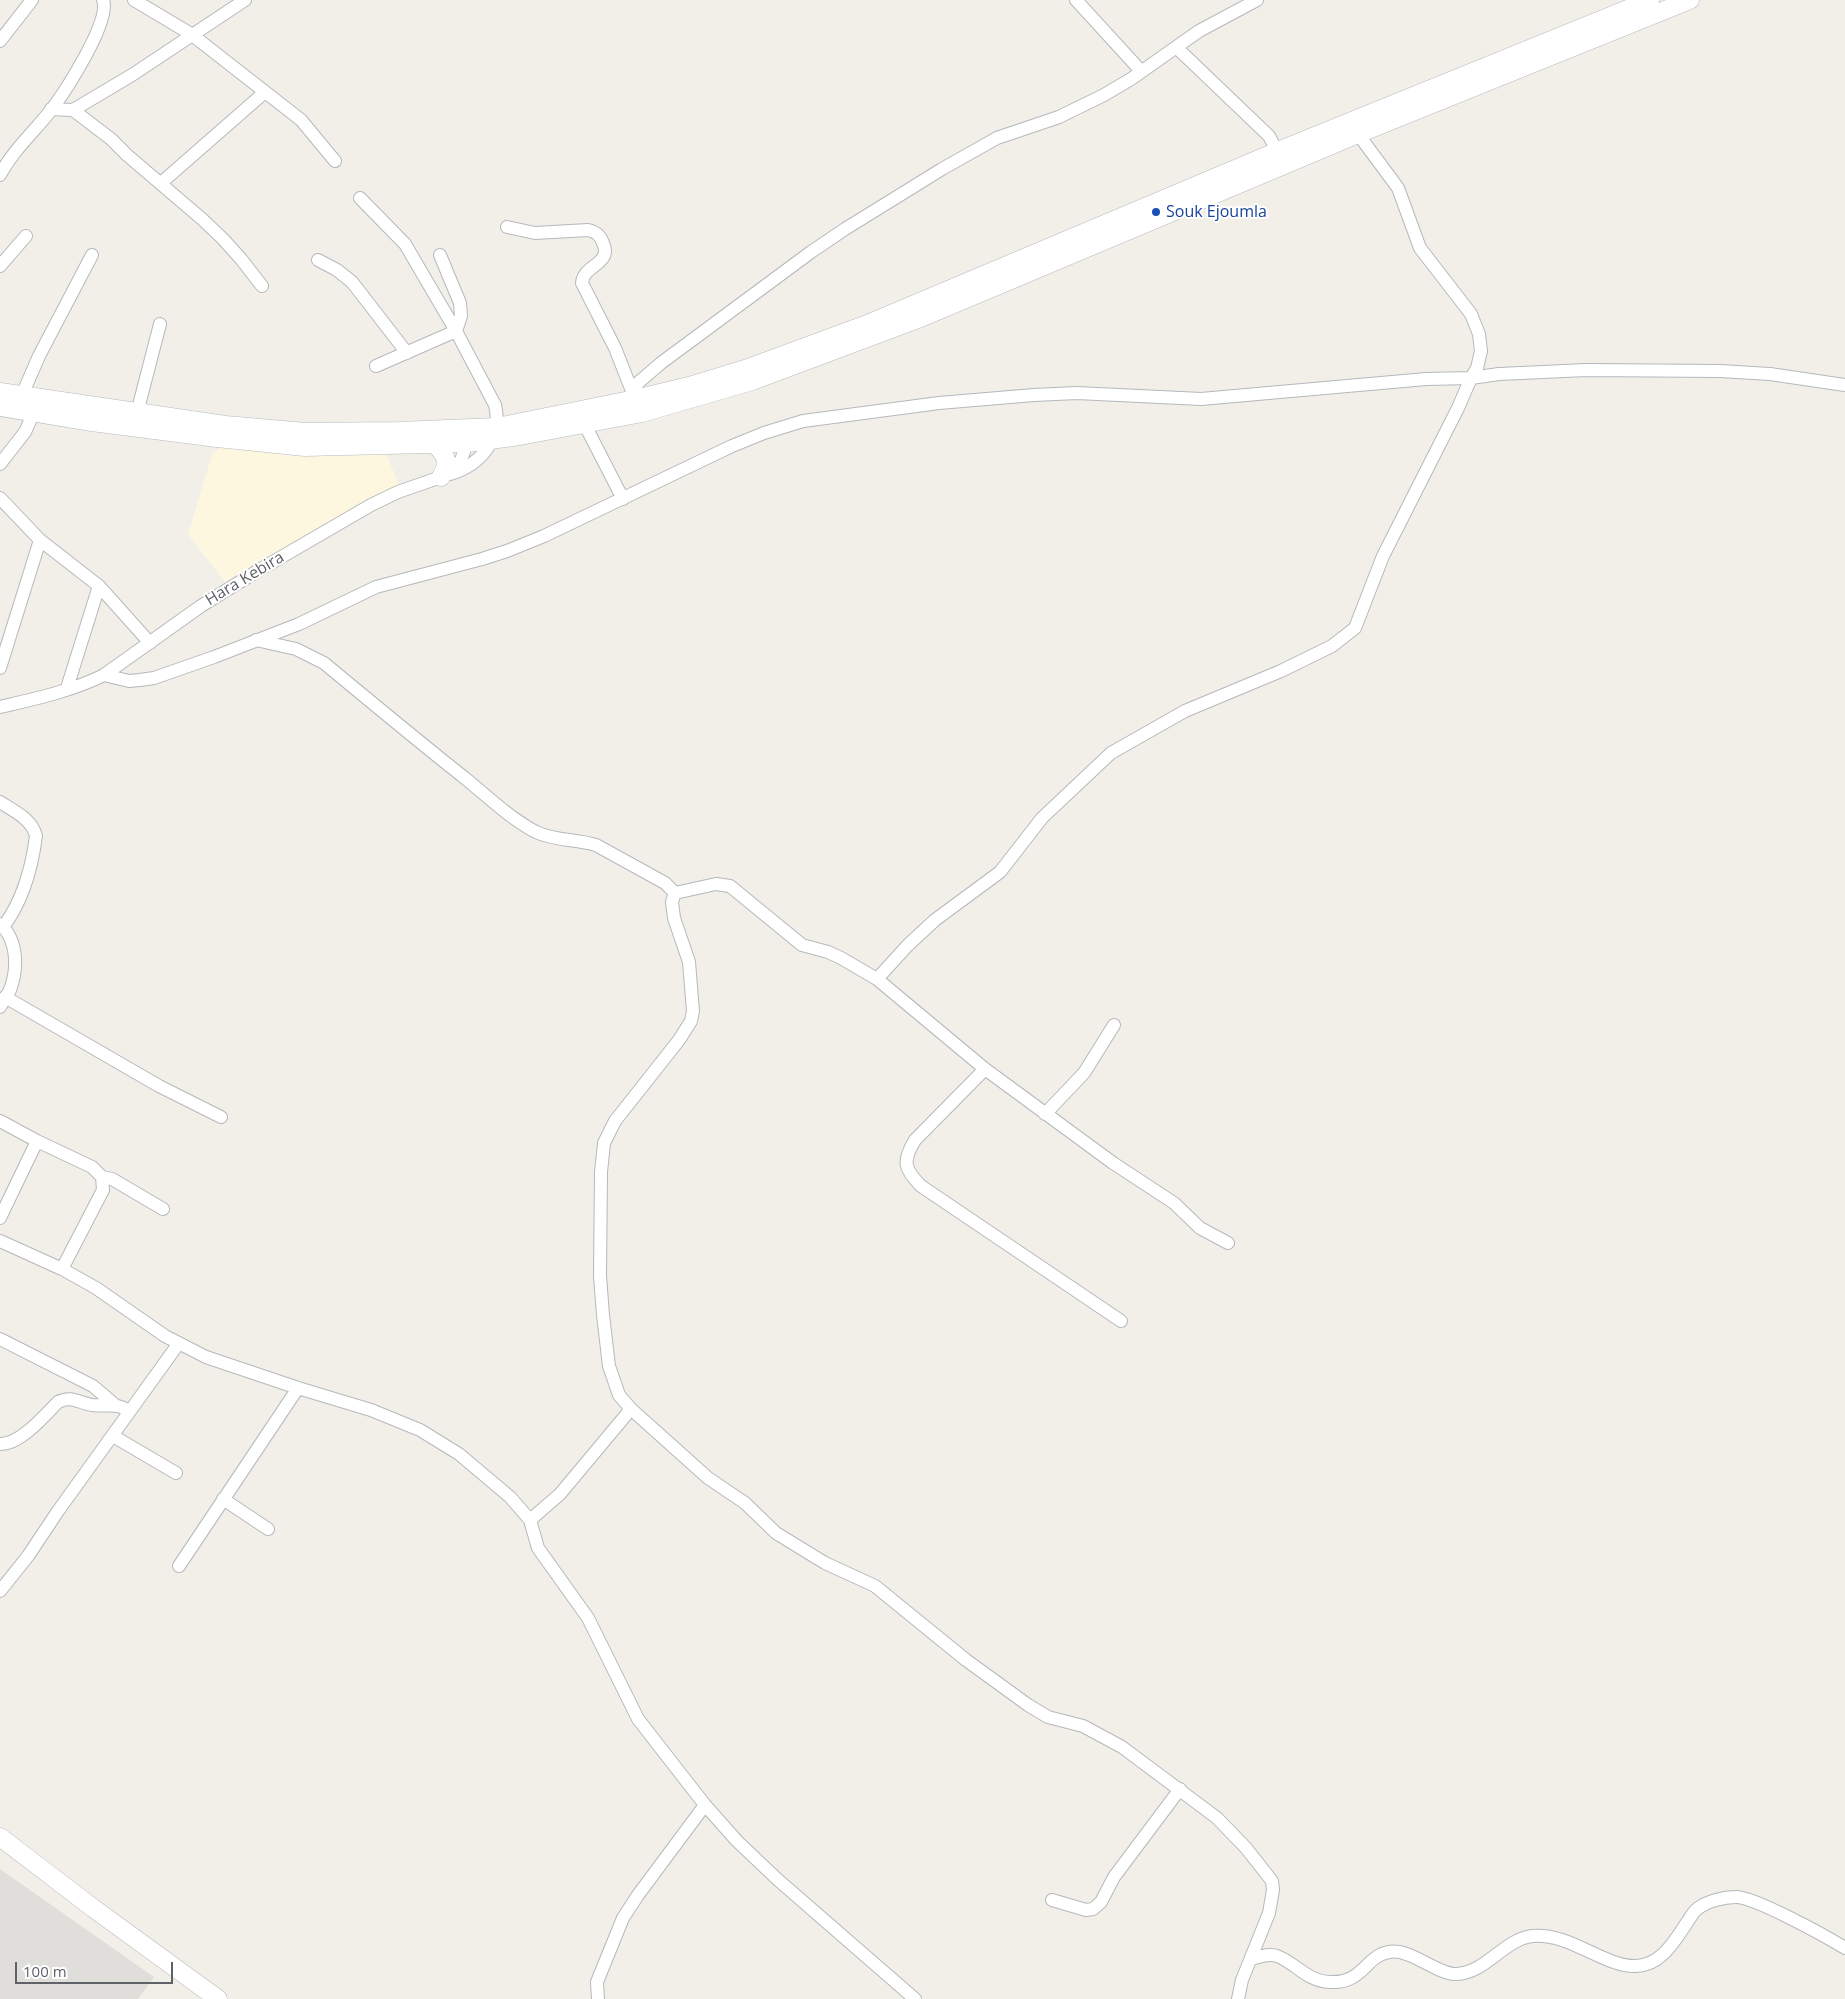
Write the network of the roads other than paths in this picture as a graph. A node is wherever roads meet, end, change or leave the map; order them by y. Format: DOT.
graph roads {
  1 [pos="32,0"];
  2 [pos="103,0"];
  3 [pos="134,0"];
  4 [pos="245,0"];
  5 [pos="1076,0"];
  6 [pos="1256,0"];
  7 [pos="1650,0"];
  8 [pos="1680,2"];
  9 [pos="192,34"];
  10 [pos="0,41"];
  11 [pos="1176,47"];
  12 [pos="1141,71"];
  13 [pos="1465,83"];
  14 [pos="265,92"];
  15 [pos="51,109"];
  16 [pos="73,110"];
  17 [pos="1358,134"];
  18 [pos="1281,158"];
  19 [pos="335,161"];
  20 [pos="0,175"];
  21 [pos="160,183"];
  22 [pos="360,198"];
  23 [pos="507,227"];
  24 [pos="26,236"];
  25 [pos="440,254"];
  26 [pos="92,255"];
  27 [pos="318,260"];
  28 [pos="0,266"];
  29 [pos="262,286"];
  30 [pos="160,324"];
  31 [pos="456,331"];
  32 [pos="407,353"];
  33 [pos="1480,360"];
  34 [pos="376,366"];
  35 [pos="1494,375"];
  36 [pos="1471,378"];
  37 [pos="1845,385"];
  38 [pos="0,392"];
  39 [pos="22,395"];
  40 [pos="636,401"];
  41 [pos="0,407"];
  42 [pos="34,412"];
  43 [pos="137,413"];
  44 [pos="585,425"];
  45 [pos="495,433"];
  46 [pos="467,436"];
  47 [pos="305,439"];
  48 [pos="435,444"];
  49 [pos="0,464"];
  50 [pos="441,477"];
  51 [pos="0,498"];
  52 [pos="624,498"];
  53 [pos="40,540"];
  54 [pos="99,586"];
  55 [pos="256,640"];
  56 [pos="150,643"];
  57 [pos="0,668"];
  58 [pos="104,675"];
  59 [pos="67,688"];
  60 [pos="0,707"];
  61 [pos="0,802"];
  62 [pos="675,893"];
  63 [pos="2,925"];
  64 [pos="877,979"];
  65 [pos="3,1002"];
  66 [pos="1114,1025"];
  67 [pos="985,1069"];
  68 [pos="1045,1114"];
  69 [pos="221,1117"];
  70 [pos="0,1121"];
  71 [pos="37,1141"];
  72 [pos="102,1177"];
  73 [pos="163,1209"];
  74 [pos="0,1218"];
  75 [pos="0,1241"];
  76 [pos="1228,1244"];
  77 [pos="62,1270"];
  78 [pos="1121,1321"];
  79 [pos="0,1339"];
  80 [pos="179,1343"];
  81 [pos="298,1388"];
  82 [pos="114,1404"];
  83 [pos="631,1409"];
  84 [pos="130,1411"];
  85 [pos="113,1436"];
  86 [pos="0,1444"];
  87 [pos="176,1473"];
  88 [pos="224,1499"];
  89 [pos="530,1520"];
  90 [pos="268,1529"];
  91 [pos="179,1566"];
  92 [pos="0,1591"];
  93 [pos="1180,1789"];
  94 [pos="705,1805"];
  95 [pos="0,1837"];
  96 [pos="1052,1900"];
  97 [pos="1845,1948"];
  98 [pos="1251,1959"];
  99 [pos="218,1999"];
  100 [pos="598,1999"];
  101 [pos="915,1999"];
  102 [pos="1238,1999"];
  1 -- 10 [label="street"];
  2 -- 15 [label="street"];
  3 -- 9 [label="street"];
  4 -- 9 [label="street"];
  5 -- 12 [label="street"];
  6 -- 11 [label="street"];
  7 -- 13 [label="main road"];
  8 -- 13 [label="main road"];
  9 -- 14 [label="street"];
  9 -- 16 [label="street"];
  11 -- 12 [label="street"];
  11 -- 18 [label="street"];
  12 -- 40 [label="street"];
  13 -- 17 [label="main road"];
  13 -- 18 [label="main road"];
  14 -- 19 [label="street"];
  14 -- 21 [label="street"];
  15 -- 16 [label="street"];
  15 -- 20 [label="street"];
  16 -- 21 [label="street"];
  17 -- 18 [label="main road"];
  17 -- 33 [label="street"];
  18 -- 40 [label="main road"];
  21 -- 29 [label="street"];
  22 -- 31 [label="street"];
  23 -- 40 [label="street"];
  24 -- 28 [label="street"];
  25 -- 31 [label="street"];
  26 -- 39 [label="street"];
  27 -- 32 [label="street"];
  30 -- 43 [label="street"];
  31 -- 32 [label="street"];
  31 -- 45 [label="street"];
  32 -- 34 [label="street"];
  33 -- 35 [label="street"];
  33 -- 36 [label="street"];
  35 -- 36 [label="street"];
  35 -- 37 [label="street"];
  36 -- 52 [label="street"];
  36 -- 64 [label="street"];
  38 -- 39 [label="main road"];
  39 -- 43 [label="main road"];
  40 -- 44 [label="main road"];
  40 -- 45 [label="main road"];
  41 -- 42 [label="main road"];
  42 -- 47 [label="main road"];
  42 -- 49 [label="street"];
  43 -- 47 [label="main road"];
  44 -- 45 [label="main road"];
  44 -- 52 [label="street"];
  45 -- 46 [label="main road"];
  45 -- 50 [label="street"];
  46 -- 47 [label="main road"];
  46 -- 48 [label="main road"];
  46 -- 50 [label="street, Hara Kebira"];
  47 -- 48 [label="main road"];
  48 -- 50 [label="main road"];
  50 -- 56 [label="street, Hara Kebira"];
  51 -- 53 [label="street"];
  52 -- 55 [label="street"];
  53 -- 54 [label="street"];
  53 -- 57 [label="street"];
  54 -- 56 [label="street"];
  54 -- 59 [label="street"];
  55 -- 58 [label="street"];
  55 -- 62 [label="street"];
  56 -- 58 [label="street, Hara Kebira"];
  58 -- 59 [label="street, Hara Kebira"];
  59 -- 60 [label="street, Hara Kebira"];
  61 -- 63 [label="street"];
  62 -- 64 [label="street"];
  62 -- 83 [label="street"];
  63 -- 65 [label="street"];
  64 -- 67 [label="street"];
  65 -- 69 [label="street"];
  66 -- 68 [label="street"];
  67 -- 68 [label="street"];
  67 -- 78 [label="street"];
  68 -- 76 [label="street"];
  70 -- 71 [label="street"];
  71 -- 72 [label="street"];
  71 -- 74 [label="street"];
  72 -- 73 [label="street"];
  72 -- 77 [label="street"];
  75 -- 77 [label="street"];
  77 -- 80 [label="street"];
  79 -- 82 [label="street"];
  80 -- 81 [label="street"];
  80 -- 84 [label="street"];
  81 -- 88 [label="street"];
  81 -- 89 [label="street"];
  82 -- 84 [label="street"];
  82 -- 86 [label="street"];
  83 -- 89 [label="street"];
  83 -- 93 [label="street"];
  84 -- 85 [label="street"];
  85 -- 87 [label="street"];
  85 -- 92 [label="street"];
  88 -- 90 [label="street"];
  88 -- 91 [label="street"];
  89 -- 94 [label="street"];
  93 -- 96 [label="street"];
  93 -- 98 [label="street"];
  94 -- 100 [label="street"];
  94 -- 101 [label="street"];
  95 -- 99 [label="main road"];
  97 -- 98 [label="street"];
  98 -- 102 [label="street"];
}
